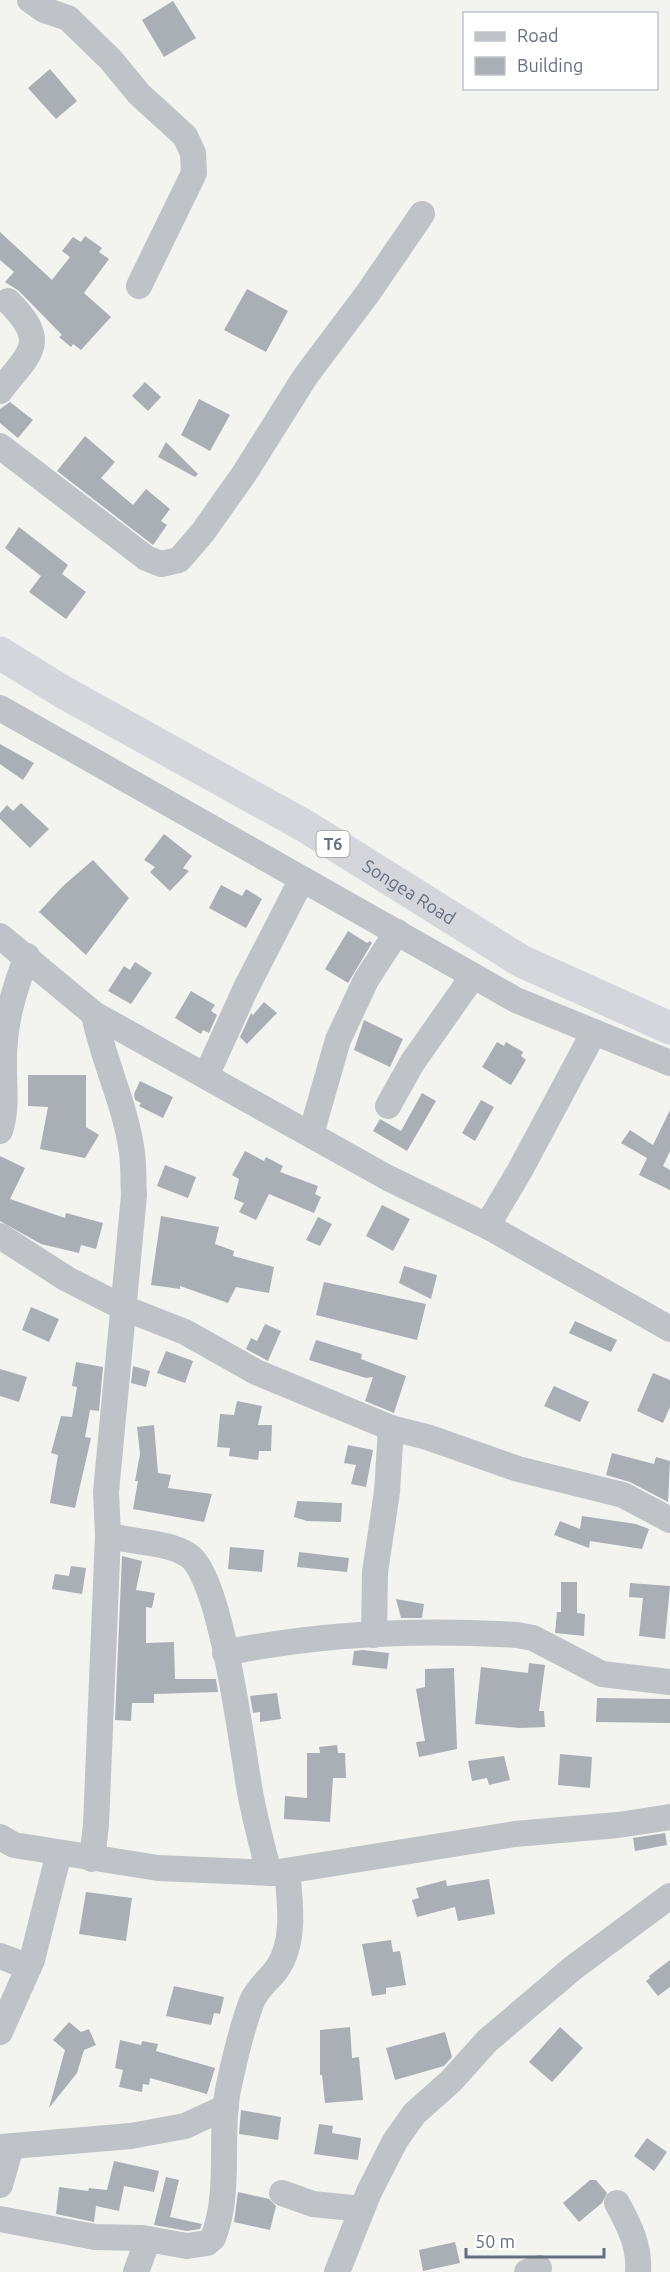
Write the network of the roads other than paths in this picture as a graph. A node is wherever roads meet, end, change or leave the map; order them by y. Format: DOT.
graph roads {
  1 [pos="30,0"];
  2 [pos="422,214"];
  3 [pos="139,286"];
  4 [pos="8,301"];
  5 [pos="0,391"];
  6 [pos="3,452"];
  7 [pos="0,653"];
  8 [pos="0,708"];
  9 [pos="302,879"];
  10 [pos="397,932"];
  11 [pos="0,936"];
  12 [pos="27,956"];
  13 [pos="473,976"];
  14 [pos="94,1014"];
  15 [pos="670,1028"];
  16 [pos="594,1032"];
  17 [pos="670,1063"];
  18 [pos="206,1076"];
  19 [pos="388,1106"];
  20 [pos="0,1131"];
  21 [pos="311,1134"];
  22 [pos="487,1226"];
  23 [pos="0,1236"];
  24 [pos="124,1308"];
  25 [pos="670,1329"];
  26 [pos="392,1428"];
  27 [pos="670,1520"];
  28 [pos="108,1535"];
  29 [pos="374,1635"];
  30 [pos="225,1653"];
  31 [pos="670,1682"];
  32 [pos="670,1817"];
  33 [pos="0,1837"];
  34 [pos="59,1853"];
  35 [pos="92,1859"];
  36 [pos="278,1872"];
  37 [pos="670,1896"];
  38 [pos="0,1956"];
  39 [pos="29,1967"];
  40 [pos="0,2032"];
  41 [pos="226,2107"];
  42 [pos="5,2147"];
  43 [pos="0,2185"];
  44 [pos="282,2193"];
  45 [pos="617,2203"];
  46 [pos="362,2209"];
  47 [pos="0,2219"];
  48 [pos="148,2239"];
  49 [pos="136,2272"];
  50 [pos="338,2272"];
  51 [pos="638,2272"];
  1 -- 3 [label="street"];
  2 -- 6 [label="street"];
  4 -- 5 [label="street"];
  7 -- 15 [label="highway, Songea Road / T6"];
  8 -- 9 [label="street"];
  9 -- 10 [label="street"];
  9 -- 18 [label="street"];
  10 -- 13 [label="street"];
  10 -- 21 [label="street"];
  11 -- 12 [label="street"];
  12 -- 14 [label="street"];
  12 -- 20 [label="street"];
  13 -- 16 [label="street"];
  13 -- 19 [label="street"];
  14 -- 18 [label="street"];
  14 -- 24 [label="street"];
  16 -- 17 [label="street"];
  16 -- 22 [label="street"];
  18 -- 21 [label="street"];
  21 -- 22 [label="street"];
  22 -- 25 [label="street"];
  23 -- 24 [label="street"];
  24 -- 26 [label="street"];
  24 -- 28 [label="street"];
  26 -- 27 [label="street"];
  26 -- 29 [label="street"];
  28 -- 30 [label="street"];
  28 -- 35 [label="street"];
  29 -- 30 [label="street"];
  29 -- 31 [label="street"];
  30 -- 36 [label="street"];
  32 -- 36 [label="street"];
  33 -- 34 [label="street"];
  34 -- 35 [label="street"];
  34 -- 39 [label="street"];
  35 -- 36 [label="street"];
  36 -- 41 [label="street"];
  37 -- 46 [label="street"];
  38 -- 39 [label="street"];
  39 -- 40 [label="street"];
  41 -- 42 [label="street"];
  41 -- 48 [label="street"];
  42 -- 43 [label="street"];
  44 -- 46 [label="street"];
  45 -- 51 [label="street"];
  46 -- 50 [label="street"];
  47 -- 48 [label="street"];
  48 -- 49 [label="street"];
}
